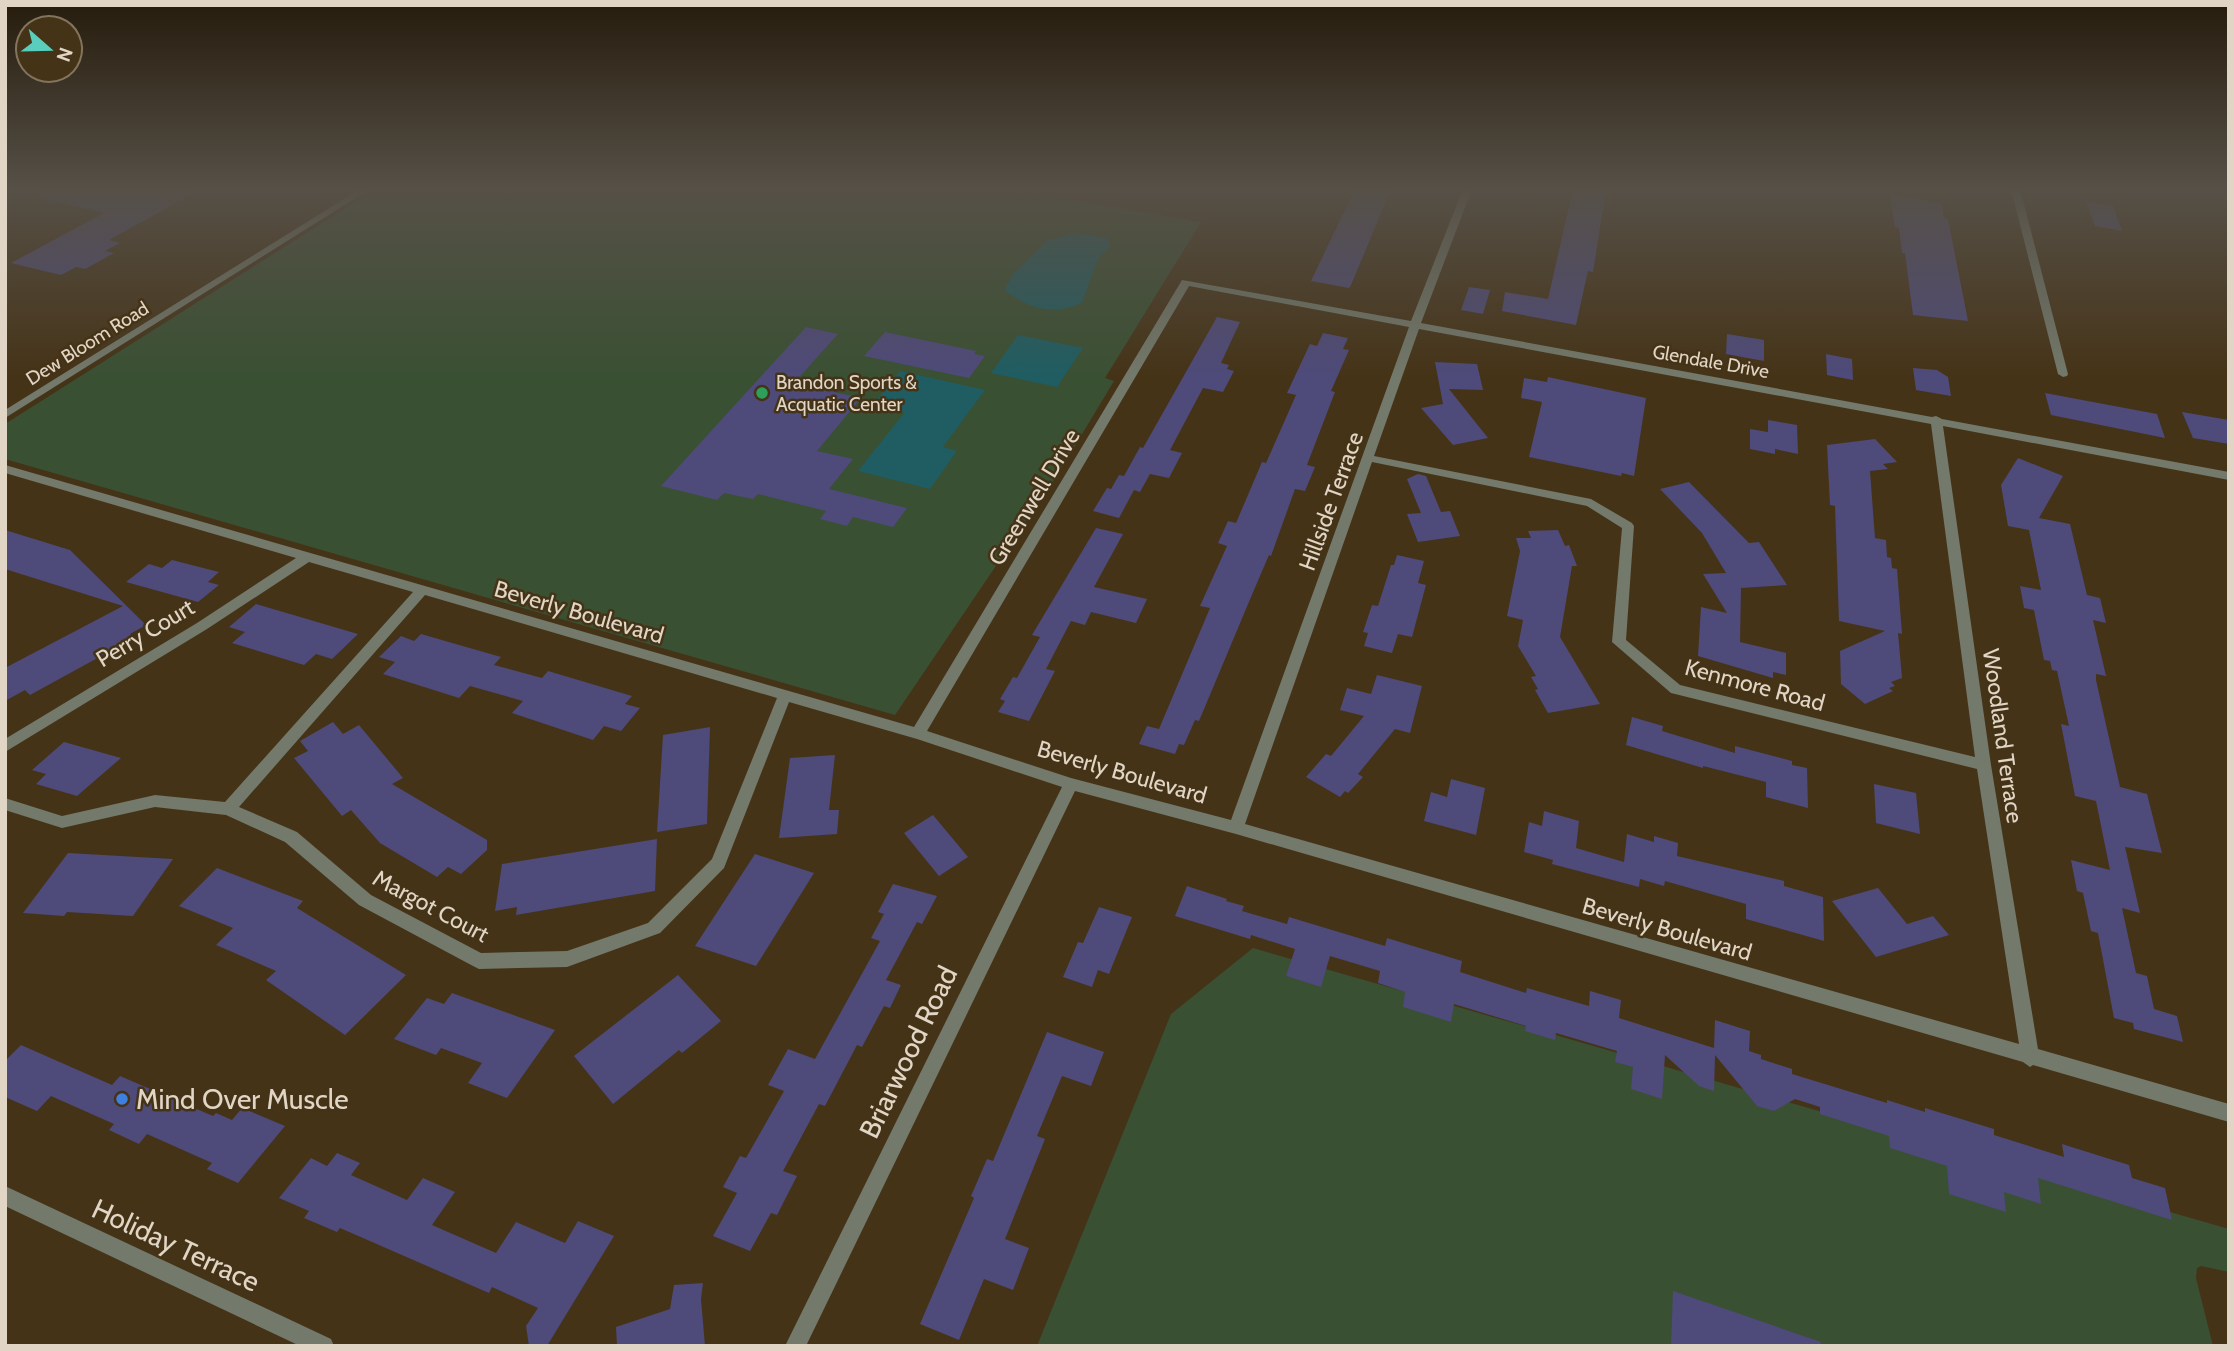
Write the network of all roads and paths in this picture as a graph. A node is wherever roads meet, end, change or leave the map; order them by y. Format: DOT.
graph roads {
  1 [pos="265,252"];
  2 [pos="1444,252"];
  3 [pos="2031,252"];
  4 [pos="1186,282"];
  5 [pos="1415,326"];
  6 [pos="2063,374"];
  7 [pos="5,415"];
  8 [pos="1936,419"];
  9 [pos="1368,458"];
  10 [pos="5,469"];
  11 [pos="2229,476"];
  12 [pos="307,557"];
  13 [pos="422,590"];
  14 [pos="785,695"];
  15 [pos="918,734"];
  16 [pos="5,746"];
  17 [pos="1984,765"];
  18 [pos="1071,784"];
  19 [pos="5,804"];
  20 [pos="228,809"];
  21 [pos="1236,828"];
  22 [pos="2030,1058"];
  23 [pos="2229,1113"];
  24 [pos="5,1196"];
  25 [pos="323,1346"];
  26 [pos="795,1346"];
  1 -- 7 [label="street, Dew Bloom Road"];
  2 -- 5 [label="street, Hillside Terrace"];
  3 -- 6 [label="street"];
  4 -- 5 [label="street, Glendale Drive"];
  4 -- 15 [label="street, Greenwell Drive"];
  5 -- 8 [label="street, Glendale Drive"];
  5 -- 9 [label="street, Hillside Terrace"];
  8 -- 11 [label="street, Glendale Drive"];
  8 -- 17 [label="street, Woodland Terrace"];
  9 -- 17 [label="street, Kenmore Road"];
  9 -- 21 [label="street, Hillside Terrace"];
  10 -- 12 [label="street, Beverly Boulevard"];
  12 -- 13 [label="street, Beverly Boulevard"];
  12 -- 16 [label="street, Perry Court"];
  13 -- 14 [label="street, Beverly Boulevard"];
  13 -- 20 [label="street"];
  14 -- 15 [label="street, Beverly Boulevard"];
  14 -- 20 [label="street, Margot Court"];
  15 -- 18 [label="street, Beverly Boulevard"];
  17 -- 22 [label="street, Woodland Terrace"];
  18 -- 21 [label="street, Beverly Boulevard"];
  18 -- 26 [label="street, Briarwood Road"];
  19 -- 20 [label="street"];
  21 -- 22 [label="street, Beverly Boulevard"];
  22 -- 23 [label="street, Beverly Boulevard"];
  24 -- 25 [label="street, Holiday Terrace"];
}
